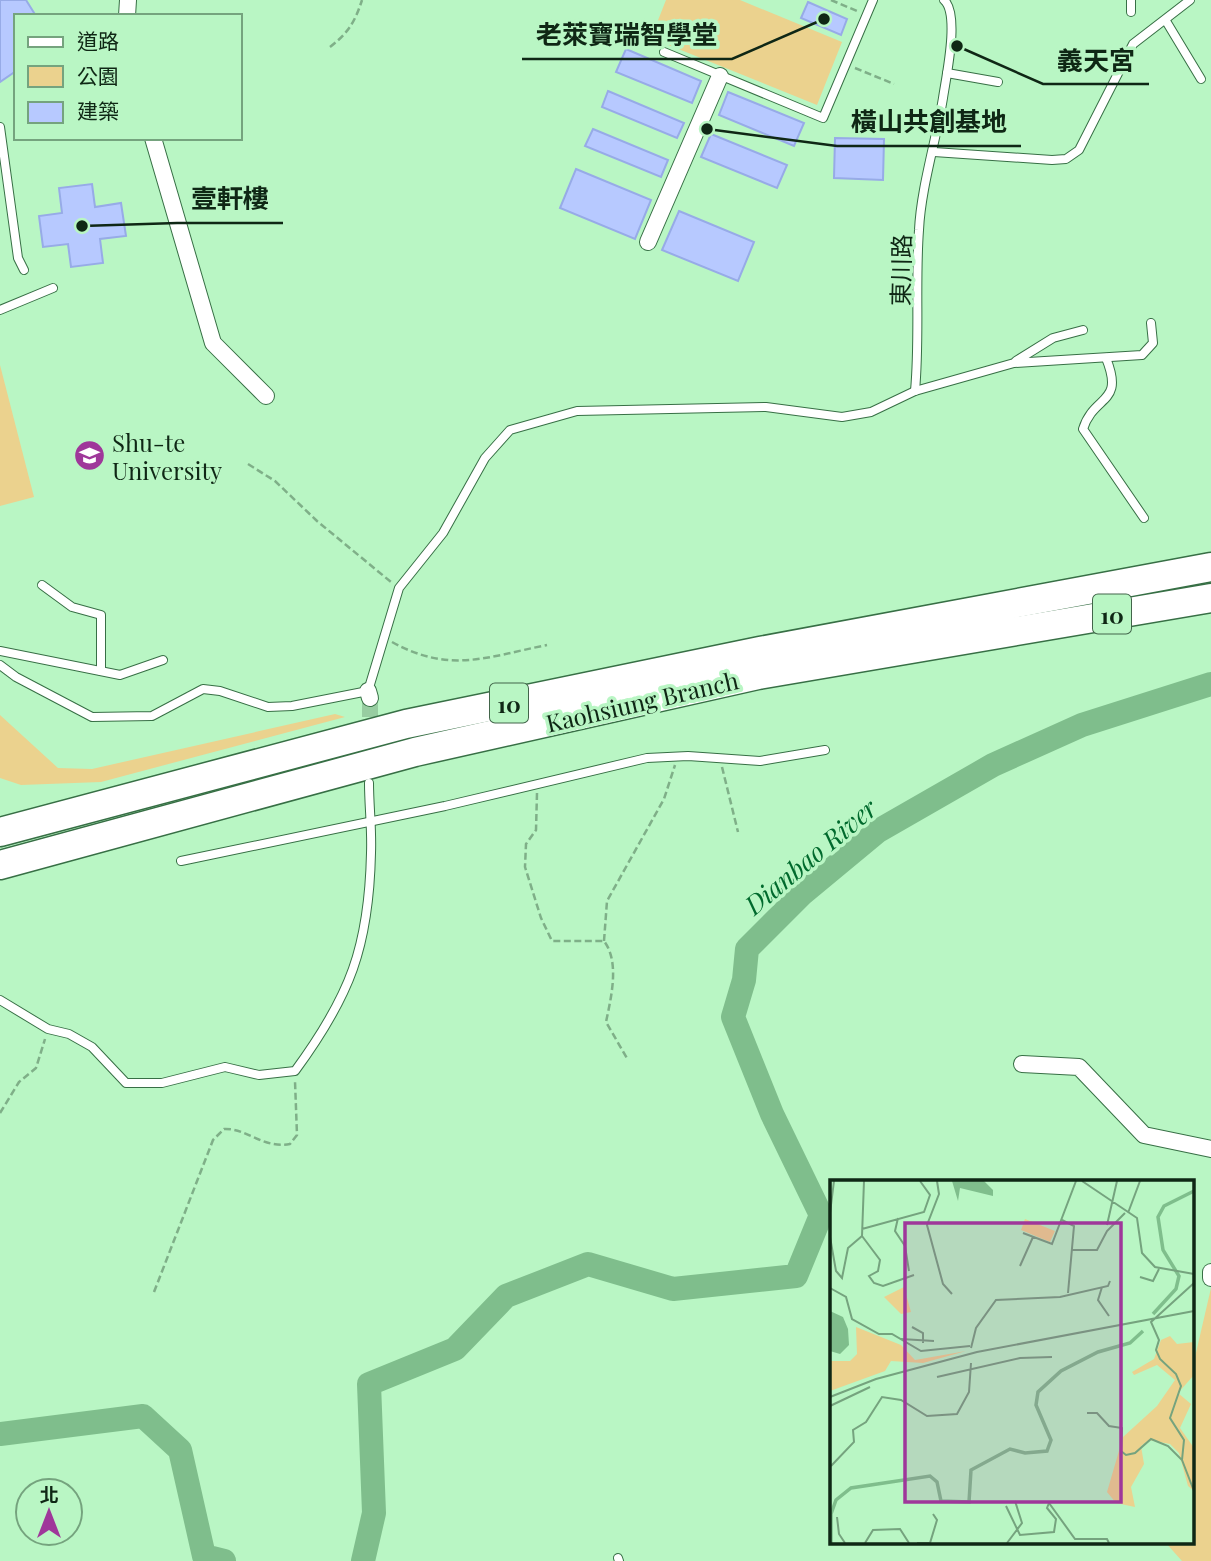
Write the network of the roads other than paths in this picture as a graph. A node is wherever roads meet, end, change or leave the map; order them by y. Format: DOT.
graph roads {
  1 [pos="873,0"];
  2 [pos="944,0"];
  3 [pos="1131,0"];
  4 [pos="1190,0"];
  5 [pos="1131,12"];
  6 [pos="1166,21"];
  7 [pos="664,52"];
  8 [pos="947,73"];
  9 [pos="720,76"];
  10 [pos="1201,79"];
  11 [pos="998,82"];
  12 [pos="0,127"];
  13 [pos="154,140"];
  14 [pos="934,152"];
  15 [pos="648,242"];
  16 [pos="24,270"];
  17 [pos="53,288"];
  18 [pos="0,310"];
  19 [pos="1151,323"];
  20 [pos="1083,330"];
  21 [pos="1106,358"];
  22 [pos="1014,363"];
  23 [pos="915,391"];
  24 [pos="266,396"];
  25 [pos="1144,518"];
  26 [pos="1211,567"];
  27 [pos="41,584"];
  28 [pos="1211,598"];
  29 [pos="0,651"];
  30 [pos="163,660"];
  31 [pos="0,665"];
  32 [pos="101,671"];
  33 [pos="825,750"];
  34 [pos="369,783"];
  35 [pos="369,821"];
  36 [pos="0,832"];
  37 [pos="181,861"];
  38 [pos="0,865"];
  39 [pos="0,1000"];
  40 [pos="1022,1064"];
  41 [pos="1211,1149"];
  42 [pos="1211,1272"];
  43 [pos="1211,1278"];
  1 -- 9 [label="lane"];
  2 -- 8 [label="lane, 東川路"];
  3 -- 5 [label="lane"];
  4 -- 6 [label="lane"];
  6 -- 10 [label="lane"];
  6 -- 14 [label="lane"];
  7 -- 9 [label="lane"];
  8 -- 11 [label="lane"];
  8 -- 14 [label="lane, 東川路"];
  9 -- 15 [label="street"];
  12 -- 16 [label="lane"];
  13 -- 24 [label="street"];
  14 -- 23 [label="lane, 東川路"];
  17 -- 18 [label="lane"];
  19 -- 21 [label="lane"];
  20 -- 22 [label="lane"];
  21 -- 22 [label="lane"];
  21 -- 25 [label="lane"];
  22 -- 23 [label="lane"];
  23 -- 31 [label="lane"];
  26 -- 36 [label="highway, Kaohsiung Branch / 10"];
  27 -- 32 [label="lane"];
  28 -- 38 [label="highway, Kaohsiung Branch / 10"];
  29 -- 32 [label="lane"];
  30 -- 32 [label="lane"];
  33 -- 35 [label="lane"];
  34 -- 35 [label="lane"];
  35 -- 37 [label="lane"];
  35 -- 39 [label="lane"];
  40 -- 41 [label="street"];
  42 -- 43 [label="street"];
}
